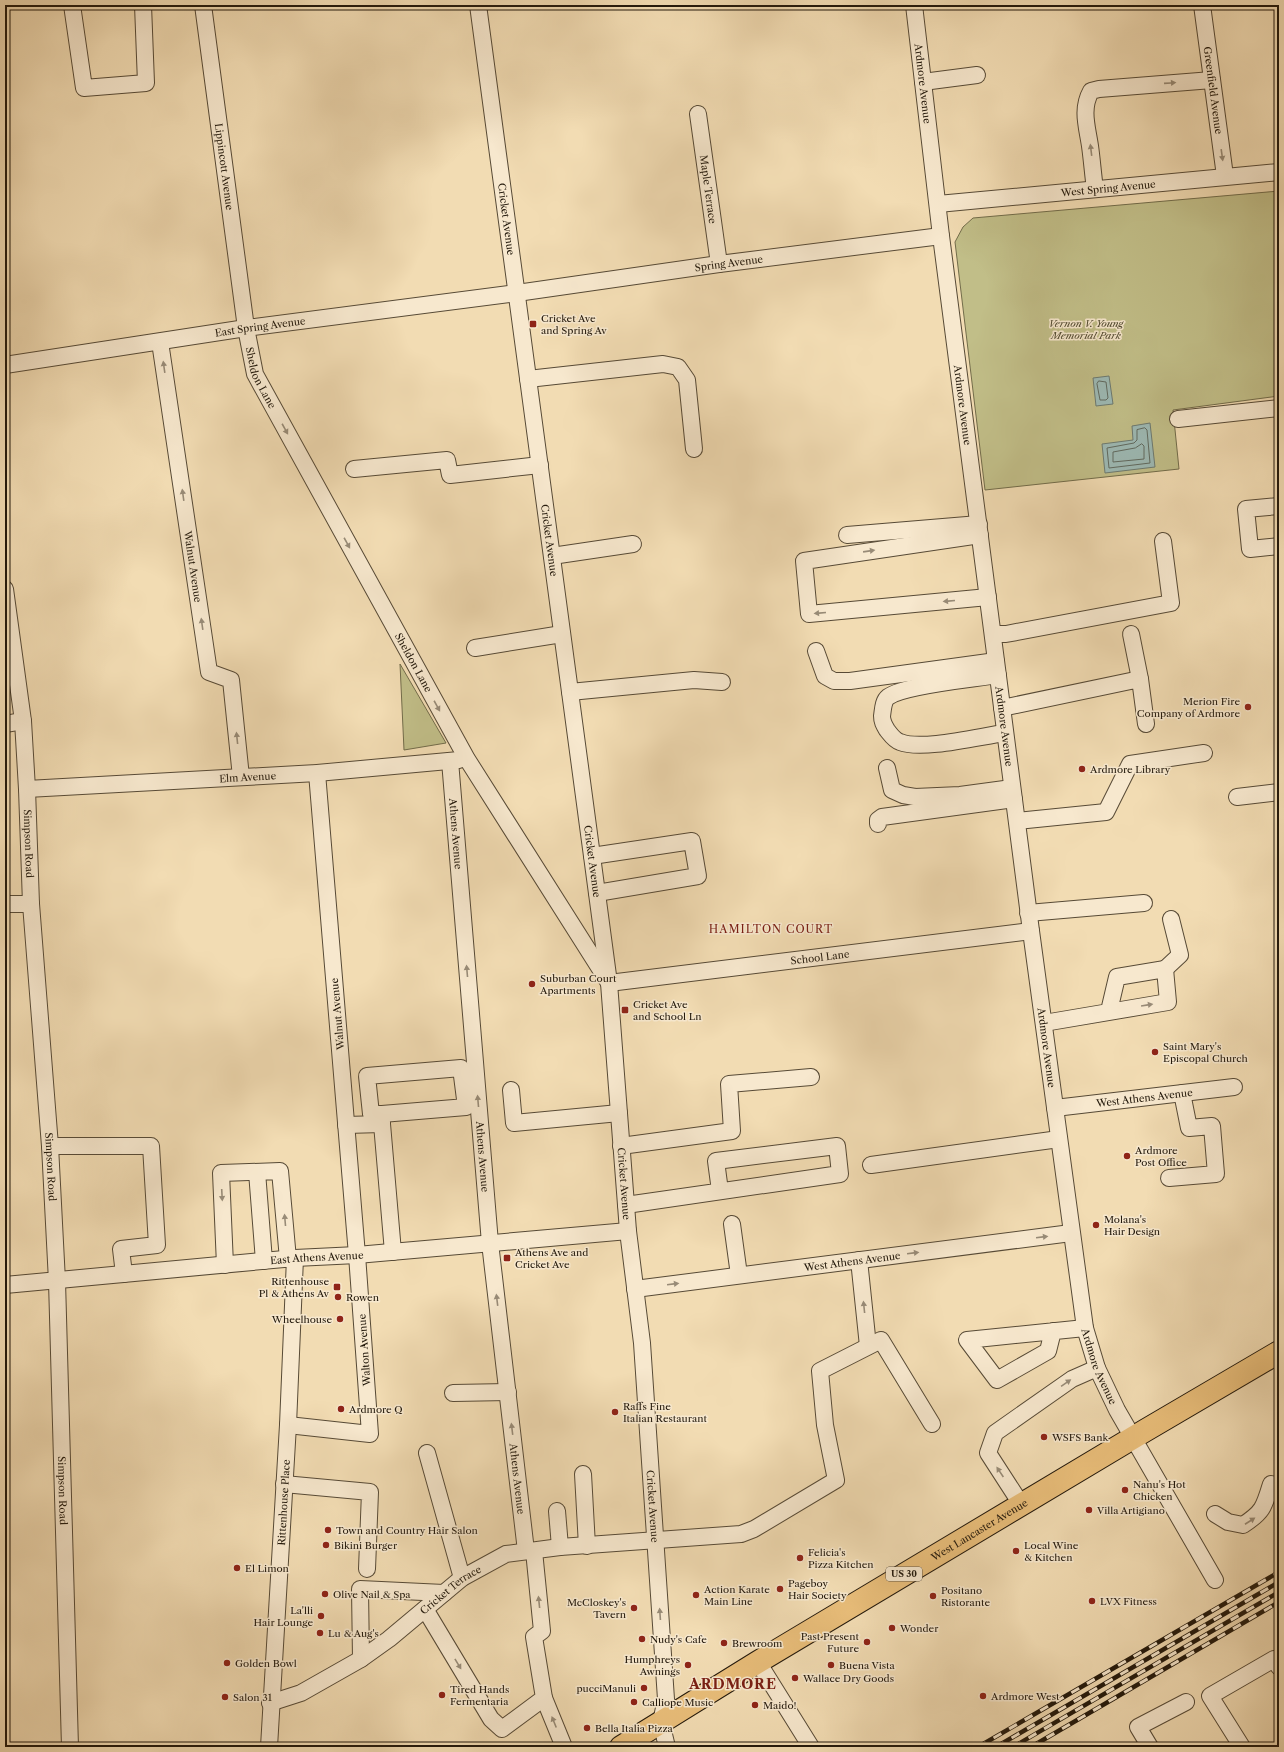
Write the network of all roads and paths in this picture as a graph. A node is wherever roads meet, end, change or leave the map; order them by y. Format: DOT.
graph roads {
  1 [pos="72,5"];
  2 [pos="143,5"];
  3 [pos="203,5"];
  4 [pos="478,5"];
  5 [pos="914,5"];
  6 [pos="1202,5"];
  7 [pos="977,75"];
  8 [pos="1212,80"];
  9 [pos="923,82"];
  10 [pos="698,114"];
  11 [pos="1279,172"];
  12 [pos="1225,176"];
  13 [pos="1095,189"];
  14 [pos="938,204"];
  15 [pos="941,236"];
  16 [pos="719,264"];
  17 [pos="517,293"];
  18 [pos="246,328"];
  19 [pos="160,342"];
  20 [pos="5,366"];
  21 [pos="528,379"];
  22 [pos="1279,408"];
  23 [pos="1178,420"];
  24 [pos="694,449"];
  25 [pos="540,465"];
  26 [pos="354,470"];
  27 [pos="1279,506"];
  28 [pos="979,530"];
  29 [pos="847,535"];
  30 [pos="1163,541"];
  31 [pos="633,544"];
  32 [pos="1279,546"];
  33 [pos="552,556"];
  34 [pos="5,589"];
  35 [pos="988,597"];
  36 [pos="562,634"];
  37 [pos="993,634"];
  38 [pos="1131,634"];
  39 [pos="475,648"];
  40 [pos="816,651"];
  41 [pos="997,668"];
  42 [pos="1140,680"];
  43 [pos="722,682"];
  44 [pos="570,692"];
  45 [pos="1002,708"];
  46 [pos="22,721"];
  47 [pos="5,724"];
  48 [pos="1146,724"];
  49 [pos="1005,732"];
  50 [pos="1204,753"];
  51 [pos="466,759"];
  52 [pos="450,761"];
  53 [pos="887,768"];
  54 [pos="317,773"];
  55 [pos="241,777"];
  56 [pos="28,789"];
  57 [pos="1279,792"];
  58 [pos="1013,794"];
  59 [pos="1236,797"];
  60 [pos="1017,822"];
  61 [pos="878,824"];
  62 [pos="592,856"];
  63 [pos="597,893"];
  64 [pos="1144,903"];
  65 [pos="5,904"];
  66 [pos="31,904"];
  67 [pos="1028,913"];
  68 [pos="1171,920"];
  69 [pos="1031,931"];
  70 [pos="1165,969"];
  71 [pos="609,984"];
  72 [pos="1109,1011"];
  73 [pos="1044,1023"];
  74 [pos="811,1077"];
  75 [pos="1234,1087"];
  76 [pos="511,1090"];
  77 [pos="1182,1093"];
  78 [pos="1055,1108"];
  79 [pos="619,1113"];
  80 [pos="382,1119"];
  81 [pos="346,1125"];
  82 [pos="1059,1139"];
  83 [pos="50,1146"];
  84 [pos="621,1146"];
  85 [pos="871,1165"];
  86 [pos="257,1172"];
  87 [pos="1169,1178"];
  88 [pos="720,1191"];
  89 [pos="626,1205"];
  90 [pos="732,1224"];
  91 [pos="628,1231"];
  92 [pos="1071,1233"];
  93 [pos="490,1243"];
  94 [pos="393,1252"];
  95 [pos="357,1255"];
  96 [pos="292,1259"];
  97 [pos="859,1260"];
  98 [pos="264,1261"];
  99 [pos="225,1265"];
  100 [pos="124,1274"];
  101 [pos="740,1275"];
  102 [pos="57,1281"];
  103 [pos="5,1285"];
  104 [pos="634,1288"];
  105 [pos="1085,1328"];
  106 [pos="1053,1331"];
  107 [pos="868,1346"];
  108 [pos="1279,1352"];
  109 [pos="1097,1368"];
  110 [pos="508,1392"];
  111 [pos="452,1393"];
  112 [pos="932,1424"];
  113 [pos="288,1425"];
  114 [pos="1134,1437"];
  115 [pos="427,1453"];
  116 [pos="582,1474"];
  117 [pos="284,1484"];
  118 [pos="1271,1484"];
  119 [pos="1022,1504"];
  120 [pos="557,1512"];
  121 [pos="1215,1514"];
  122 [pos="654,1540"];
  123 [pos="587,1546"];
  124 [pos="560,1547"];
  125 [pos="530,1551"];
  126 [pos="367,1569"];
  127 [pos="462,1578"];
  128 [pos="1216,1580"];
  129 [pos="444,1593"];
  130 [pos="360,1608"];
  131 [pos="425,1609"];
  132 [pos="373,1624"];
  133 [pos="361,1659"];
  134 [pos="758,1662"];
  135 [pos="1279,1667"];
  136 [pos="544,1698"];
  137 [pos="1186,1702"];
  138 [pos="270,1704"];
  139 [pos="661,1722"];
  140 [pos="70,1747"];
  141 [pos="269,1747"];
  142 [pos="564,1747"];
  143 [pos="621,1747"];
  144 [pos="667,1747"];
  145 [pos="811,1747"];
  146 [pos="1150,1747"];
  147 [pos="1242,1747"];
  1 -- 2 [label="street"];
  3 -- 18 [label="street, Lippincott Avenue"];
  4 -- 17 [label="street, Cricket Avenue"];
  5 -- 9 [label="street, Ardmore Avenue"];
  6 -- 8 [label="street, Greenfield Avenue"];
  7 -- 9 [label="street"];
  8 -- 12 [label="street, Greenfield Avenue, one-way"];
  13 -- 8 [label="street, one-way"];
  9 -- 14 [label="street, Ardmore Avenue"];
  10 -- 16 [label="street, Maple Terrace"];
  11 -- 12 [label="street, West Spring Avenue"];
  12 -- 13 [label="street, West Spring Avenue"];
  13 -- 14 [label="street, West Spring Avenue"];
  14 -- 15 [label="street, Ardmore Avenue"];
  15 -- 16 [label="street, Spring Avenue"];
  15 -- 28 [label="street, Ardmore Avenue"];
  16 -- 17 [label="street, Spring Avenue"];
  17 -- 18 [label="street, East Spring Avenue"];
  17 -- 21 [label="street, Cricket Avenue"];
  18 -- 19 [label="street, East Spring Avenue"];
  18 -- 51 [label="street, Sheldon Lane, one-way"];
  19 -- 20 [label="street, East Spring Avenue"];
  55 -- 19 [label="street, Walnut Avenue, one-way"];
  21 -- 24 [label="street"];
  21 -- 25 [label="street, Cricket Avenue"];
  22 -- 23 [label="street"];
  25 -- 26 [label="street"];
  25 -- 33 [label="street, Cricket Avenue"];
  27 -- 32 [label="street"];
  28 -- 29 [label="street"];
  28 -- 35 [label="street, Ardmore Avenue"];
  35 -- 28 [label="street, one-way"];
  30 -- 37 [label="street"];
  31 -- 33 [label="street"];
  33 -- 36 [label="street, Cricket Avenue"];
  34 -- 46 [label="street, Simpson Road"];
  35 -- 37 [label="street, Ardmore Avenue"];
  36 -- 39 [label="street"];
  36 -- 44 [label="street, Cricket Avenue"];
  37 -- 41 [label="street, Ardmore Avenue"];
  38 -- 42 [label="street"];
  40 -- 41 [label="street"];
  41 -- 45 [label="street, Ardmore Avenue"];
  41 -- 49 [label="street"];
  42 -- 45 [label="street"];
  42 -- 48 [label="street"];
  43 -- 44 [label="street"];
  44 -- 62 [label="street, Cricket Avenue"];
  45 -- 49 [label="street, Ardmore Avenue"];
  46 -- 47 [label="street"];
  46 -- 56 [label="street, Simpson Road"];
  49 -- 58 [label="street, Ardmore Avenue"];
  50 -- 60 [label="street"];
  51 -- 52 [label="street, Elm Avenue"];
  51 -- 71 [label="street, Sheldon Lane"];
  52 -- 54 [label="street, Elm Avenue"];
  93 -- 52 [label="street, Athens Avenue, one-way"];
  53 -- 58 [label="street"];
  54 -- 55 [label="street, Elm Avenue"];
  54 -- 81 [label="street, Walnut Avenue"];
  55 -- 56 [label="street, Elm Avenue"];
  56 -- 66 [label="street, Simpson Road"];
  57 -- 59 [label="street"];
  58 -- 60 [label="street, Ardmore Avenue"];
  58 -- 61 [label="street"];
  60 -- 67 [label="street, Ardmore Avenue"];
  62 -- 63 [label="street, Cricket Avenue"];
  62 -- 63 [label="street"];
  63 -- 71 [label="street, Cricket Avenue"];
  64 -- 67 [label="street"];
  65 -- 66 [label="street"];
  66 -- 83 [label="street, Simpson Road"];
  67 -- 69 [label="street, Ardmore Avenue"];
  68 -- 70 [label="street"];
  69 -- 71 [label="street, School Lane"];
  69 -- 73 [label="street, Ardmore Avenue"];
  70 -- 72 [label="street"];
  72 -- 70 [label="street, one-way"];
  71 -- 79 [label="street, Cricket Avenue"];
  72 -- 73 [label="street"];
  73 -- 78 [label="street, Ardmore Avenue"];
  74 -- 84 [label="street"];
  75 -- 77 [label="street, West Athens Avenue"];
  76 -- 79 [label="street"];
  77 -- 78 [label="street, West Athens Avenue"];
  77 -- 87 [label="street"];
  78 -- 82 [label="street, Ardmore Avenue"];
  79 -- 84 [label="street, Cricket Avenue"];
  80 -- 80 [label="street"];
  80 -- 81 [label="street"];
  80 -- 94 [label="street"];
  81 -- 95 [label="street, Walnut Avenue"];
  82 -- 85 [label="street"];
  82 -- 92 [label="street, Ardmore Avenue"];
  83 -- 100 [label="street"];
  83 -- 102 [label="street, Simpson Road"];
  84 -- 89 [label="street, Cricket Avenue"];
  96 -- 86 [label="street, Rittenhouse Place, one-way"];
  86 -- 98 [label="street"];
  86 -- 99 [label="street, one-way"];
  88 -- 88 [label="street"];
  88 -- 89 [label="street"];
  89 -- 91 [label="street, Cricket Avenue"];
  90 -- 101 [label="street"];
  91 -- 93 [label="street, East Athens Avenue"];
  91 -- 104 [label="street, Cricket Avenue"];
  97 -- 92 [label="street, West Athens Avenue, one-way"];
  92 -- 105 [label="street, Ardmore Avenue"];
  93 -- 94 [label="street, East Athens Avenue"];
  110 -- 93 [label="street, Athens Avenue, one-way"];
  94 -- 95 [label="street, East Athens Avenue"];
  95 -- 96 [label="street, East Athens Avenue"];
  95 -- 113 [label="street, Walton Avenue"];
  96 -- 98 [label="street, East Athens Avenue"];
  96 -- 113 [label="street, Rittenhouse Place"];
  97 -- 101 [label="street, West Athens Avenue"];
  107 -- 97 [label="street, one-way"];
  98 -- 99 [label="street, East Athens Avenue"];
  99 -- 100 [label="street, East Athens Avenue"];
  100 -- 102 [label="street, East Athens Avenue"];
  104 -- 101 [label="street, West Athens Avenue, one-way"];
  102 -- 103 [label="street, East Athens Avenue"];
  102 -- 140 [label="street, Simpson Road"];
  104 -- 122 [label="street, Cricket Avenue"];
  105 -- 106 [label="street"];
  105 -- 109 [label="street, Ardmore Avenue"];
  106 -- 106 [label="street"];
  107 -- 112 [label="street"];
  107 -- 122 [label="street, Cricket Terrace"];
  108 -- 114 [label="highway, West Lancaster Avenue / US 30"];
  109 -- 114 [label="street, Ardmore Avenue"];
  119 -- 109 [label="street, one-way"];
  110 -- 111 [label="street"];
  125 -- 110 [label="street, Athens Avenue, one-way"];
  113 -- 117 [label="street, Rittenhouse Place"];
  114 -- 119 [label="highway, West Lancaster Avenue / US 30"];
  114 -- 128 [label="street, Ardmore Avenue"];
  115 -- 127 [label="street"];
  116 -- 123 [label="street"];
  117 -- 126 [label="street"];
  117 -- 138 [label="street, Rittenhouse Place"];
  121 -- 118 [label="street, one-way"];
  119 -- 134 [label="highway, West Lancaster Avenue / US 30"];
  120 -- 124 [label="street"];
  122 -- 123 [label="street, Cricket Terrace"];
  139 -- 122 [label="street, Cricket Avenue, one-way"];
  123 -- 124 [label="street, Cricket Terrace"];
  124 -- 125 [label="street, Cricket Terrace"];
  125 -- 127 [label="street, Cricket Terrace"];
  136 -- 125 [label="street, Athens Avenue, one-way"];
  127 -- 129 [label="street, Cricket Terrace"];
  129 -- 130 [label="street"];
  129 -- 131 [label="street, Cricket Terrace"];
  130 -- 132 [label="street"];
  130 -- 133 [label="street"];
  131 -- 133 [label="street, Cricket Terrace"];
  131 -- 136 [label="street, one-way"];
  133 -- 138 [label="street, Cricket Terrace"];
  134 -- 139 [label="highway, West Lancaster Avenue / US 30"];
  134 -- 145 [label="street"];
  135 -- 147 [label="street"];
  142 -- 136 [label="street, one-way"];
  137 -- 146 [label="street"];
  138 -- 141 [label="street, Rittenhouse Place"];
  139 -- 143 [label="highway, US 30"];
  139 -- 144 [label="street"];
}
